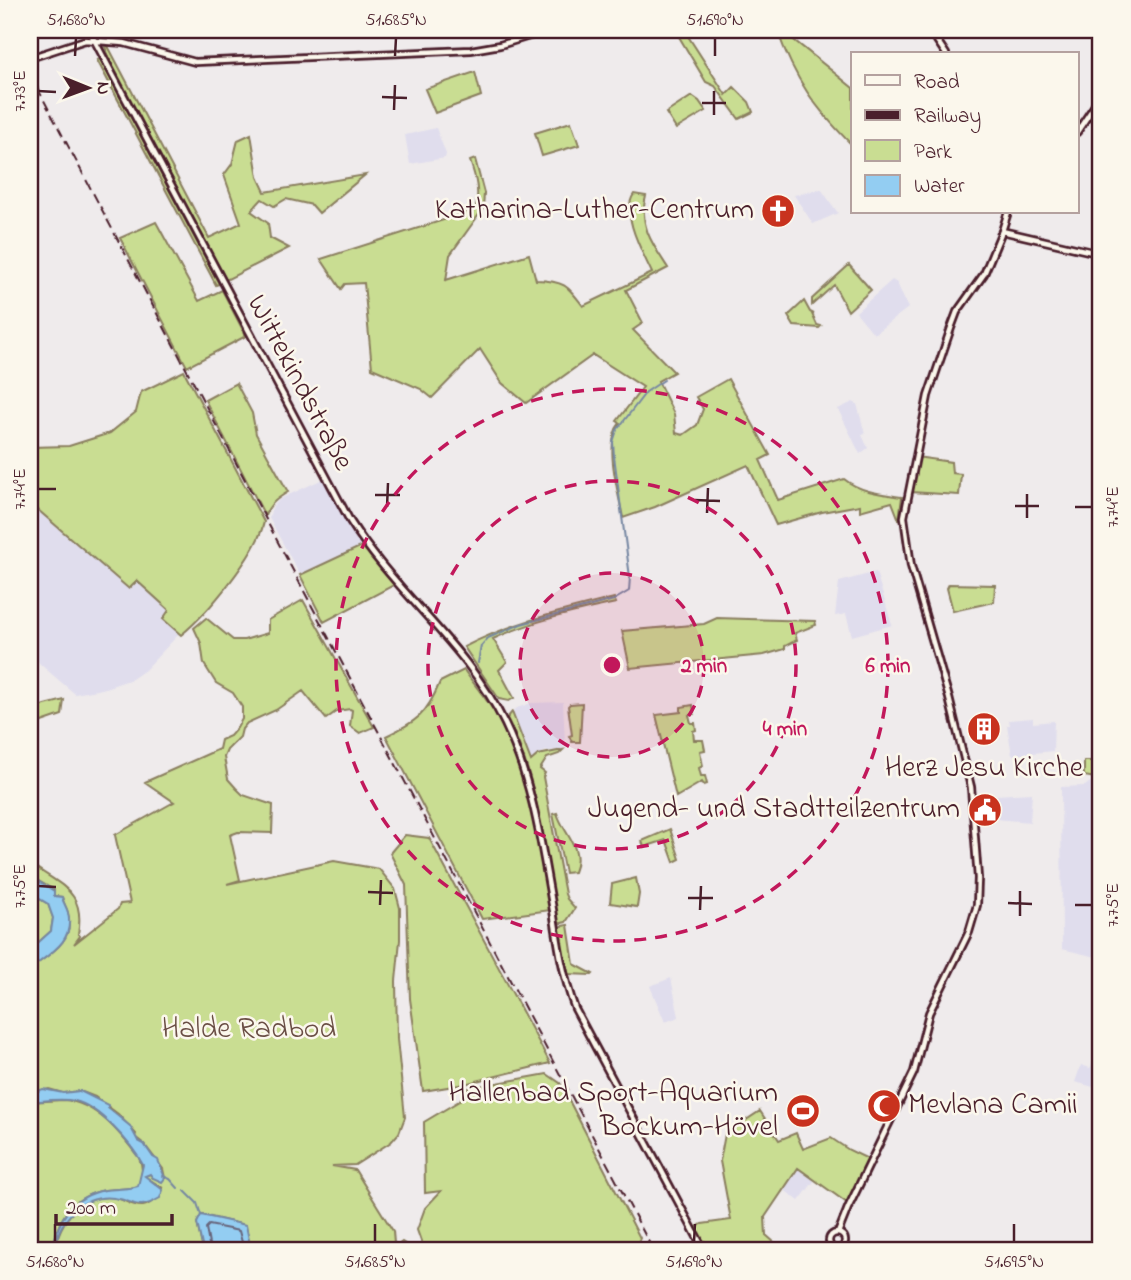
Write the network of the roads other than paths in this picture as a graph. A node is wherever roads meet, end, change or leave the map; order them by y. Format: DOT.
graph roads {
  1 [pos="89,30"];
  2 [pos="549,30"];
  3 [pos="930,30"];
  4 [pos="95,40"];
  5 [pos="945,52"];
  6 [pos="30,58"];
  7 [pos="1101,96"];
  8 [pos="1078,130"];
  9 [pos="1007,214"];
  10 [pos="1002,231"];
  11 [pos="1101,254"];
  12 [pos="838,1233"];
  13 [pos="831,1246"];
  14 [pos="704,1250"];
  15 [pos="825,1250"];
  1 -- 4 [label="main road, Wittekindstraße"];
  2 -- 4 [label="main road"];
  3 -- 5 [label="main road"];
  4 -- 6 [label="main road"];
  4 -- 14 [label="main road, Wittekindstraße"];
  7 -- 8 [label="main road"];
  9 -- 10 [label="main road"];
  10 -- 11 [label="main road"];
  10 -- 12 [label="main road"];
  12 -- 13 [label="main road"];
  12 -- 13 [label="main road"];
  13 -- 15 [label="main road"];
}
